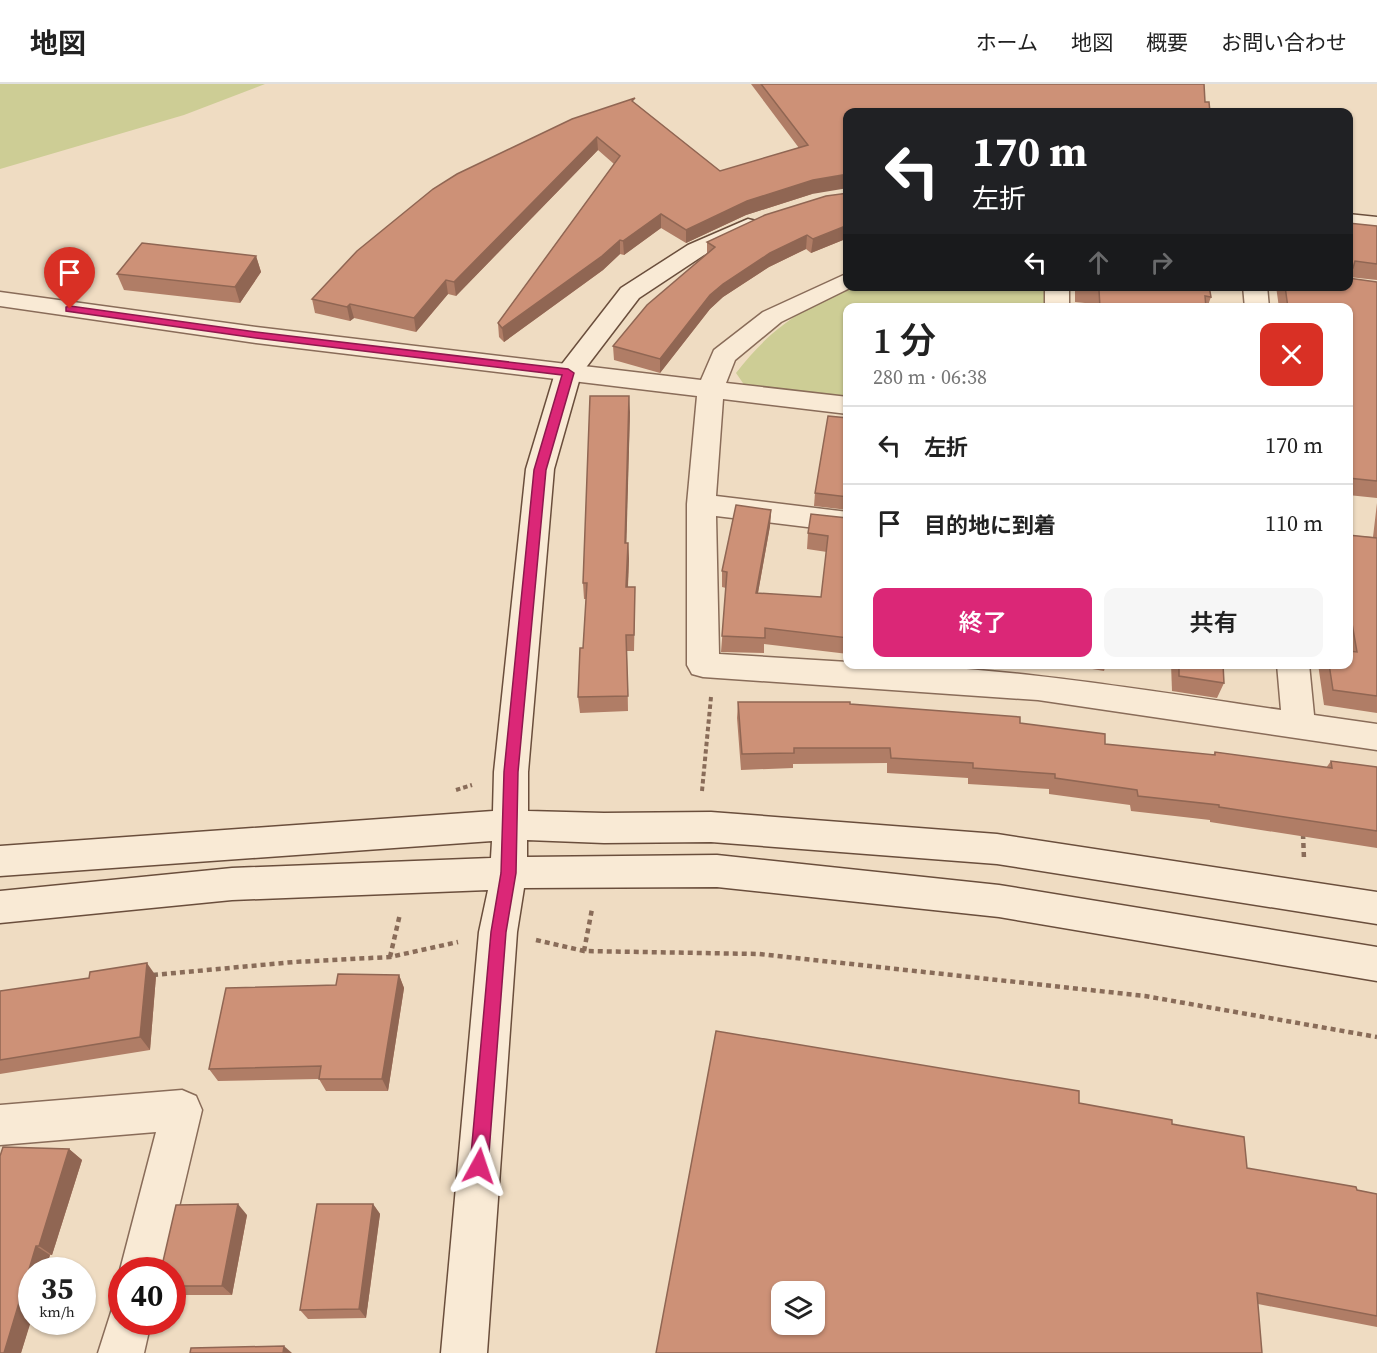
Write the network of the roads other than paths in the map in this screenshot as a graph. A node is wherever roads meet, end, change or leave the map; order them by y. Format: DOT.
graph roads {
  1 [pos="777,215"];
  2 [pos="1353,222"];
  3 [pos="1377,224"];
  4 [pos="843,282"];
  5 [pos="0,299"];
  6 [pos="568,373"];
  7 [pos="711,389"];
  8 [pos="843,405"];
  9 [pos="700,504"];
  10 [pos="843,521"];
  11 [pos="1293,669"];
  12 [pos="1038,676"];
  13 [pos="1299,726"];
  14 [pos="1377,737"];
  15 [pos="511,825"];
  16 [pos="0,861"];
  17 [pos="509,873"];
  18 [pos="0,907"];
  19 [pos="1377,908"];
  20 [pos="1377,964"];
  21 [pos="0,1125"];
  22 [pos="145,1257"];
  23 [pos="126,1335"];
  24 [pos="121,1353"];
  25 [pos="464,1353"];
  1 -- 6 [label="street"];
  2 -- 3 [label="street"];
  4 -- 7 [label="street"];
  5 -- 6 [label="street"];
  6 -- 7 [label="street"];
  6 -- 15 [label="street"];
  7 -- 8 [label="street"];
  7 -- 9 [label="street"];
  9 -- 10 [label="street"];
  9 -- 12 [label="street"];
  11 -- 13 [label="street"];
  12 -- 13 [label="street"];
  13 -- 14 [label="street"];
  15 -- 16 [label="street"];
  15 -- 17 [label="street"];
  15 -- 19 [label="street"];
  17 -- 18 [label="street"];
  17 -- 20 [label="street"];
  17 -- 25 [label="street"];
  21 -- 22 [label="street"];
  23 -- 24 [label="street"];
}
